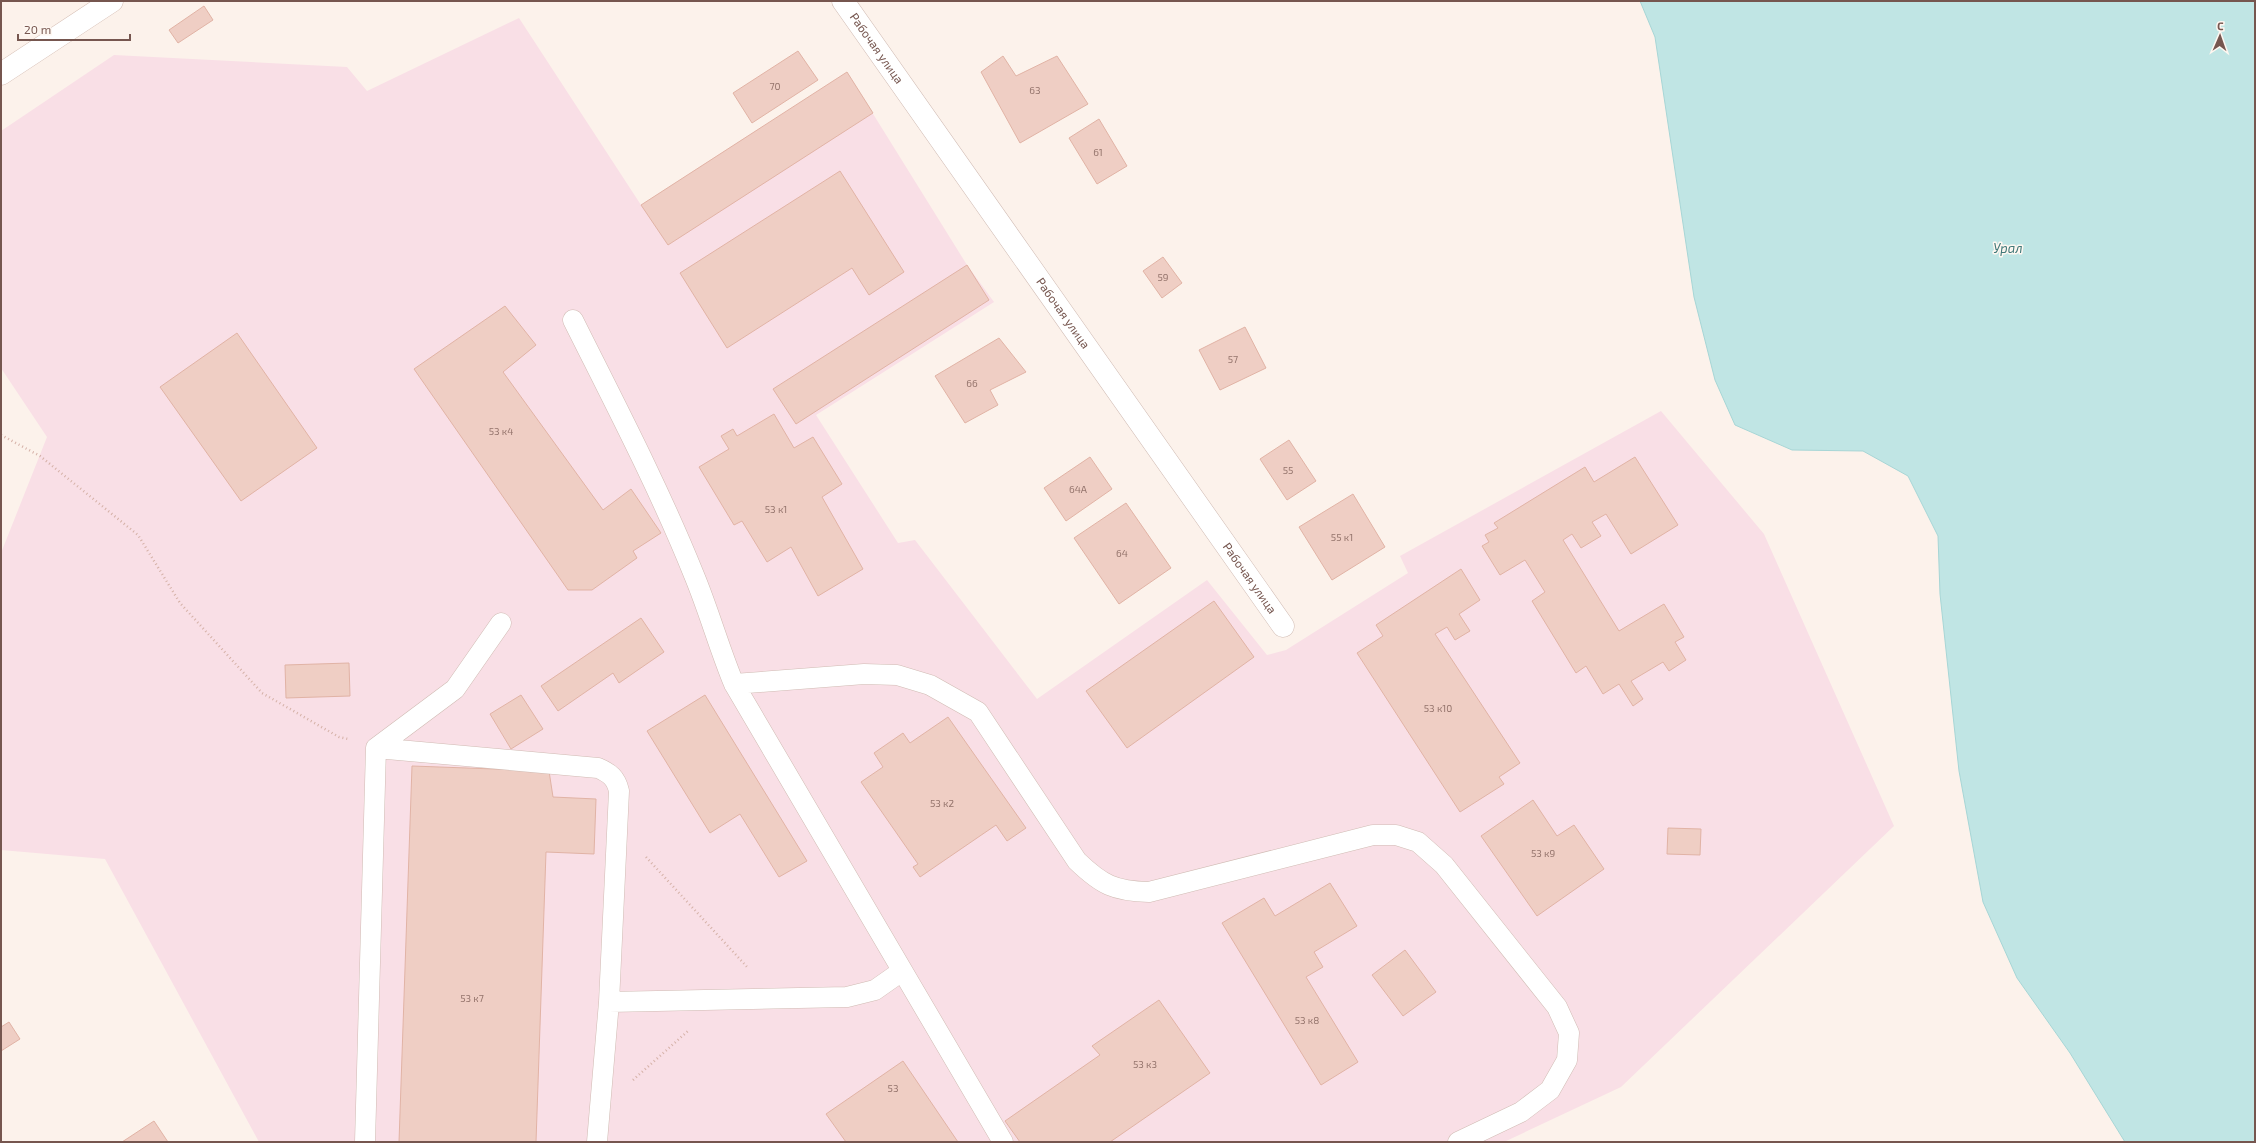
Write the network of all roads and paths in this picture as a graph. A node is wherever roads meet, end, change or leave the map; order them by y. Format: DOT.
graph roads {
  1 [pos="112,1"];
  2 [pos="843,1"];
  3 [pos="1,74"];
  4 [pos="573,320"];
  5 [pos="1,435"];
  6 [pos="501,623"];
  7 [pos="1283,626"];
  8 [pos="734,684"];
  9 [pos="376,748"];
  10 [pos="618,826"];
  11 [pos="902,971"];
  12 [pos="776,998"];
  13 [pos="609,1002"];
  14 [pos="689,1030"];
  15 [pos="601,1109"];
  16 [pos="365,1142"];
  17 [pos="596,1142"];
  18 [pos="1003,1142"];
  19 [pos="1458,1142"];
  1 -- 3 [label="street"];
  2 -- 7 [label="street, Рабочая улица"];
  4 -- 8 [label="lane"];
  5 -- 9 [label="path"];
  6 -- 9 [label="lane"];
  8 -- 11 [label="lane"];
  8 -- 19 [label="lane"];
  9 -- 10 [label="lane"];
  9 -- 16 [label="lane"];
  10 -- 12 [label="path"];
  10 -- 13 [label="lane"];
  11 -- 12 [label="lane"];
  11 -- 18 [label="lane"];
  12 -- 13 [label="lane"];
  13 -- 15 [label="lane"];
  14 -- 15 [label="path"];
  15 -- 17 [label="lane"];
}
